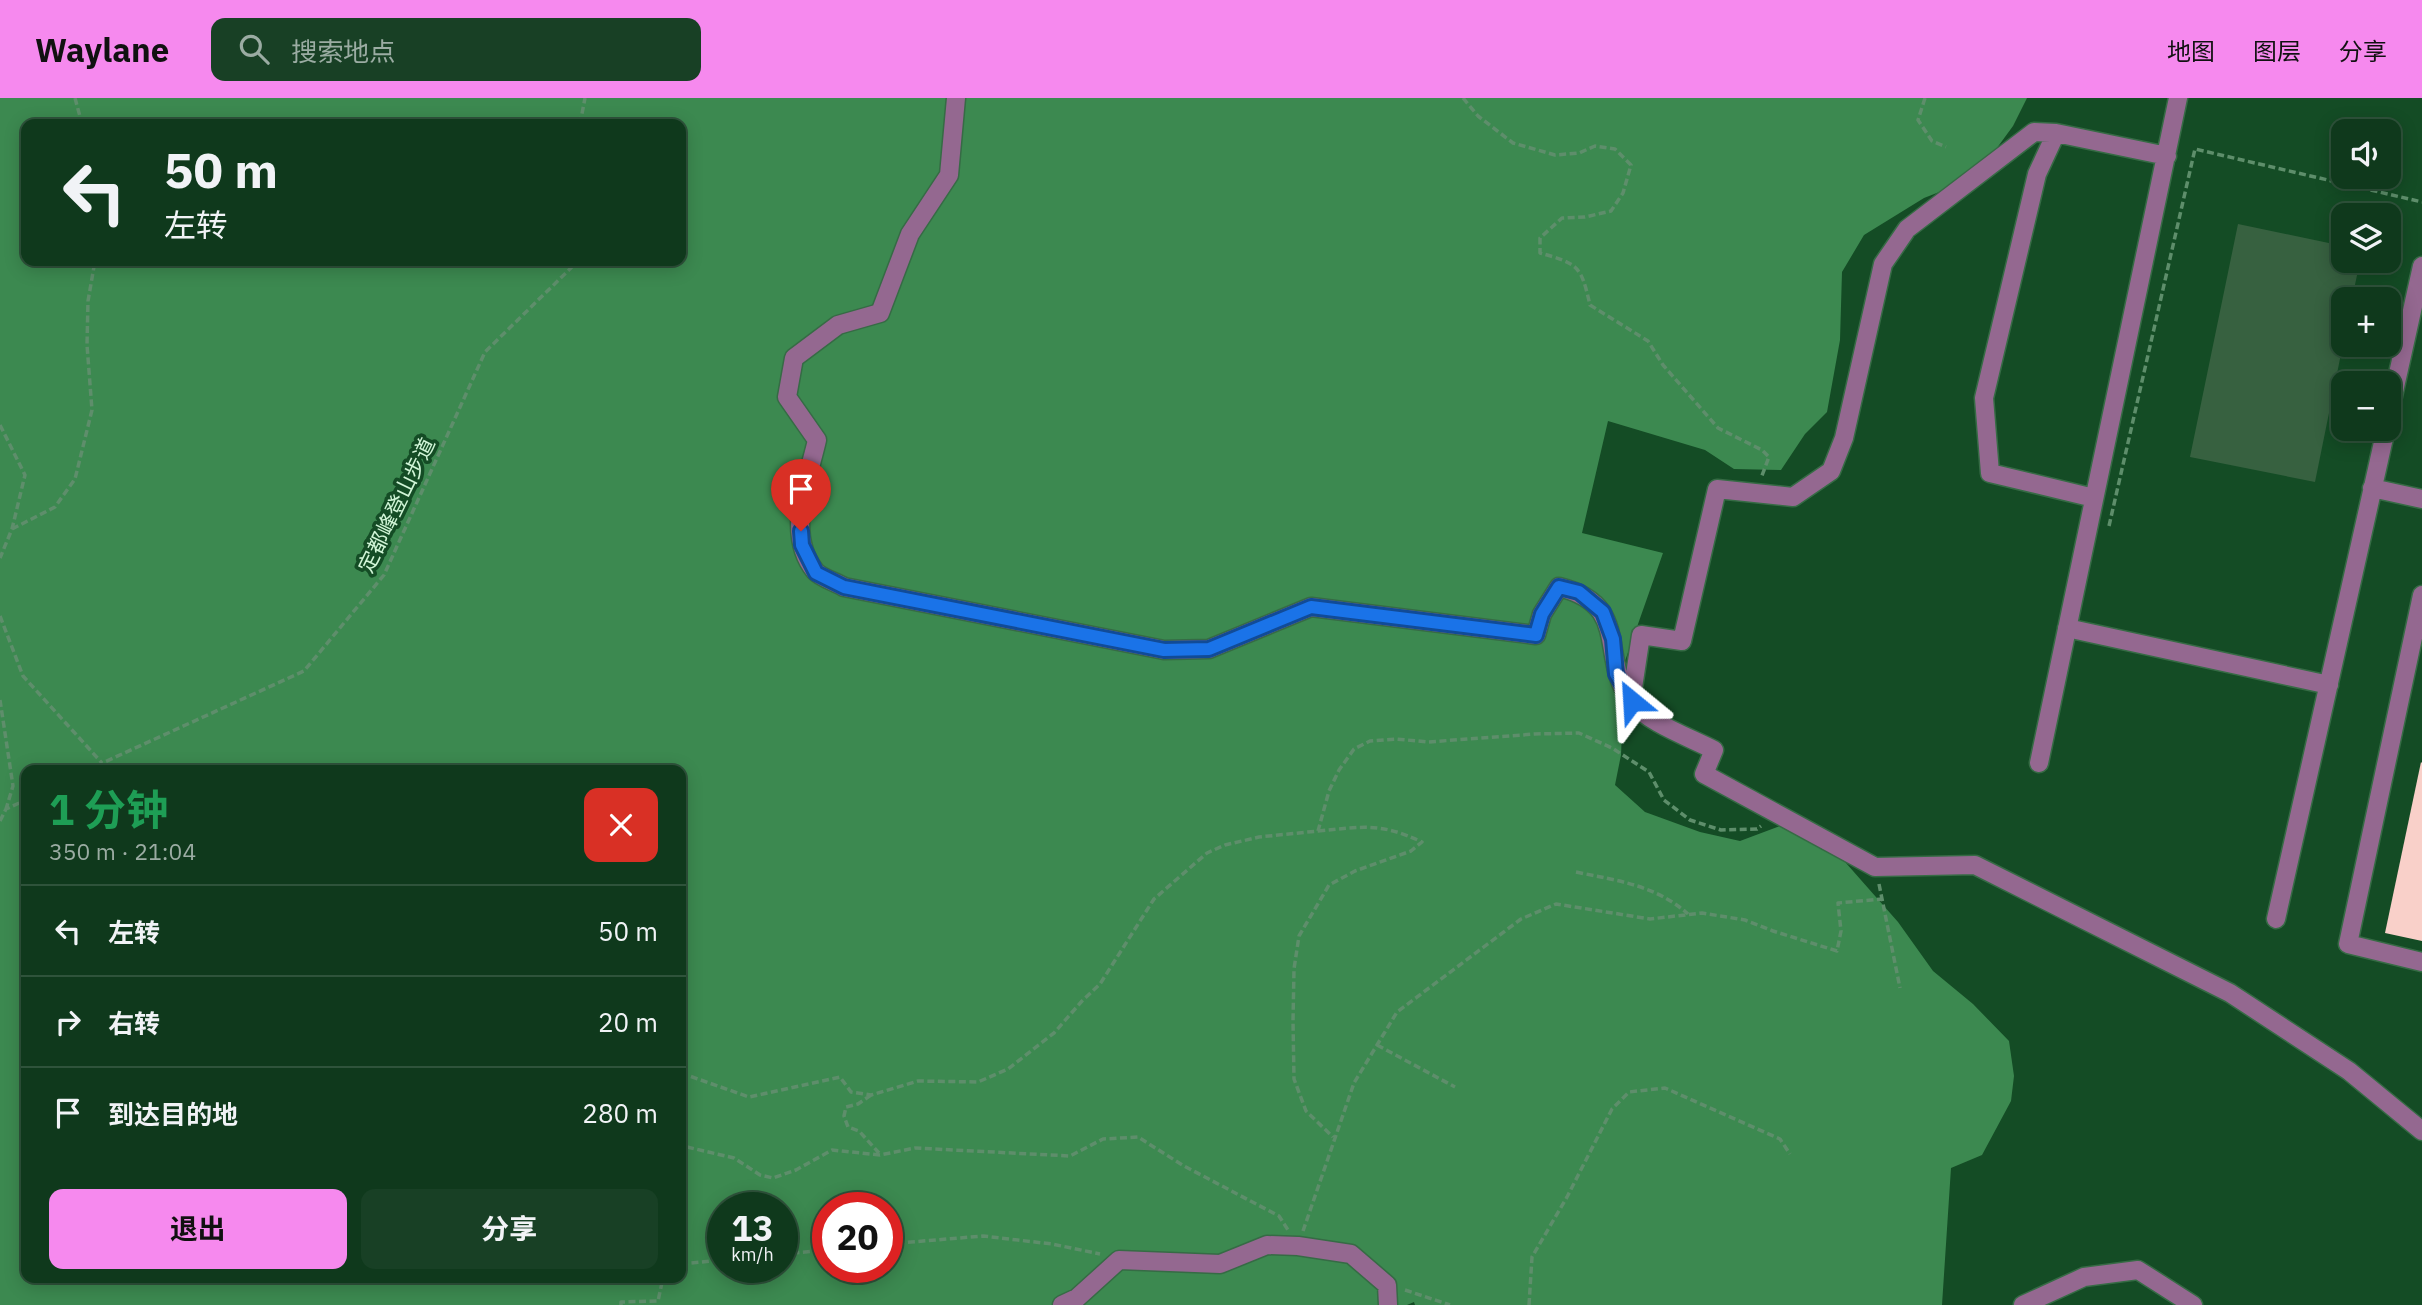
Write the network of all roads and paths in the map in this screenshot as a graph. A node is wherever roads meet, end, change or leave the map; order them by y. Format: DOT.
graph roads {
  1 [pos="75,98"];
  2 [pos="585,98"];
  3 [pos="956,98"];
  4 [pos="1463,98"];
  5 [pos="1926,98"];
  6 [pos="2178,98"];
  7 [pos="81,119"];
  8 [pos="581,119"];
  9 [pos="2056,133"];
  10 [pos="1946,147"];
  11 [pos="2167,156"];
  12 [pos="2422,202"];
  13 [pos="94,266"];
  14 [pos="573,266"];
  15 [pos="2422,266"];
  16 [pos="2399,371"];
  17 [pos="0,425"];
  18 [pos="2383,441"];
  19 [pos="2372,488"];
  20 [pos="1756,493"];
  21 [pos="2094,498"];
  22 [pos="2422,499"];
  23 [pos="2109,526"];
  24 [pos="12,529"];
  25 [pos="0,558"];
  26 [pos="2421,602"];
  27 [pos="0,616"];
  28 [pos="2067,628"];
  29 [pos="2329,685"];
  30 [pos="0,701"];
  31 [pos="1632,701"];
  32 [pos="102,763"];
  33 [pos="2039,763"];
  34 [pos="98,765"];
  35 [pos="21,802"];
  36 [pos="6,809"];
  37 [pos="1776,812"];
  38 [pos="0,821"];
  39 [pos="1318,831"];
  40 [pos="1875,867"];
  41 [pos="1576,872"];
  42 [pos="1882,899"];
  43 [pos="1688,914"];
  44 [pos="2276,919"];
  45 [pos="2422,962"];
  46 [pos="1900,988"];
  47 [pos="1377,1045"];
  48 [pos="686,1075"];
  49 [pos="1455,1087"];
  50 [pos="871,1096"];
  51 [pos="2422,1131"];
  52 [pos="1334,1138"];
  53 [pos="687,1147"];
  54 [pos="1790,1154"];
  55 [pos="880,1155"];
  56 [pos="903,1243"];
  57 [pos="1298,1246"];
  58 [pos="1119,1261"];
  59 [pos="707,1262"];
  60 [pos="686,1264"];
  61 [pos="662,1283"];
  62 [pos="1387,1285"];
  63 [pos="621,1305"];
  64 [pos="1062,1305"];
  65 [pos="1388,1305"];
  66 [pos="1450,1305"];
  67 [pos="1529,1305"];
  68 [pos="2023,1305"];
  69 [pos="2193,1305"];
  1 -- 7 [label="path"];
  2 -- 8 [label="path"];
  3 -- 31 [label="street"];
  4 -- 20 [label="path"];
  5 -- 10 [label="path"];
  6 -- 11 [label="street"];
  9 -- 11 [label="street"];
  9 -- 20 [label="street"];
  9 -- 21 [label="street"];
  11 -- 21 [label="street"];
  12 -- 23 [label="path"];
  13 -- 24 [label="path"];
  14 -- 32 [label="path, 定都峰登山步道"];
  15 -- 16 [label="street"];
  17 -- 24 [label="path"];
  18 -- 19 [label="street"];
  19 -- 22 [label="street"];
  19 -- 29 [label="street"];
  20 -- 31 [label="street"];
  21 -- 28 [label="street"];
  24 -- 25 [label="path"];
  26 -- 45 [label="street"];
  27 -- 32 [label="path"];
  28 -- 29 [label="street"];
  28 -- 33 [label="street"];
  29 -- 44 [label="street"];
  30 -- 36 [label="path"];
  31 -- 37 [label="street"];
  32 -- 34 [label="path, 定都峰登山步道"];
  35 -- 36 [label="path"];
  36 -- 38 [label="path"];
  37 -- 39 [label="path"];
  37 -- 40 [label="street"];
  39 -- 50 [label="path"];
  39 -- 52 [label="path"];
  40 -- 42 [label="path"];
  40 -- 51 [label="street"];
  41 -- 43 [label="path"];
  42 -- 43 [label="path"];
  42 -- 46 [label="path"];
  43 -- 47 [label="path"];
  47 -- 49 [label="path"];
  47 -- 52 [label="path"];
  48 -- 50 [label="path"];
  50 -- 55 [label="path"];
  52 -- 57 [label="path"];
  53 -- 55 [label="path"];
  54 -- 67 [label="path"];
  55 -- 57 [label="path"];
  56 -- 58 [label="path"];
  57 -- 58 [label="street"];
  57 -- 62 [label="street"];
  58 -- 64 [label="street"];
  59 -- 60 [label="path"];
  61 -- 63 [label="path"];
  62 -- 65 [label="street"];
  62 -- 66 [label="path"];
  68 -- 69 [label="street"];
}
